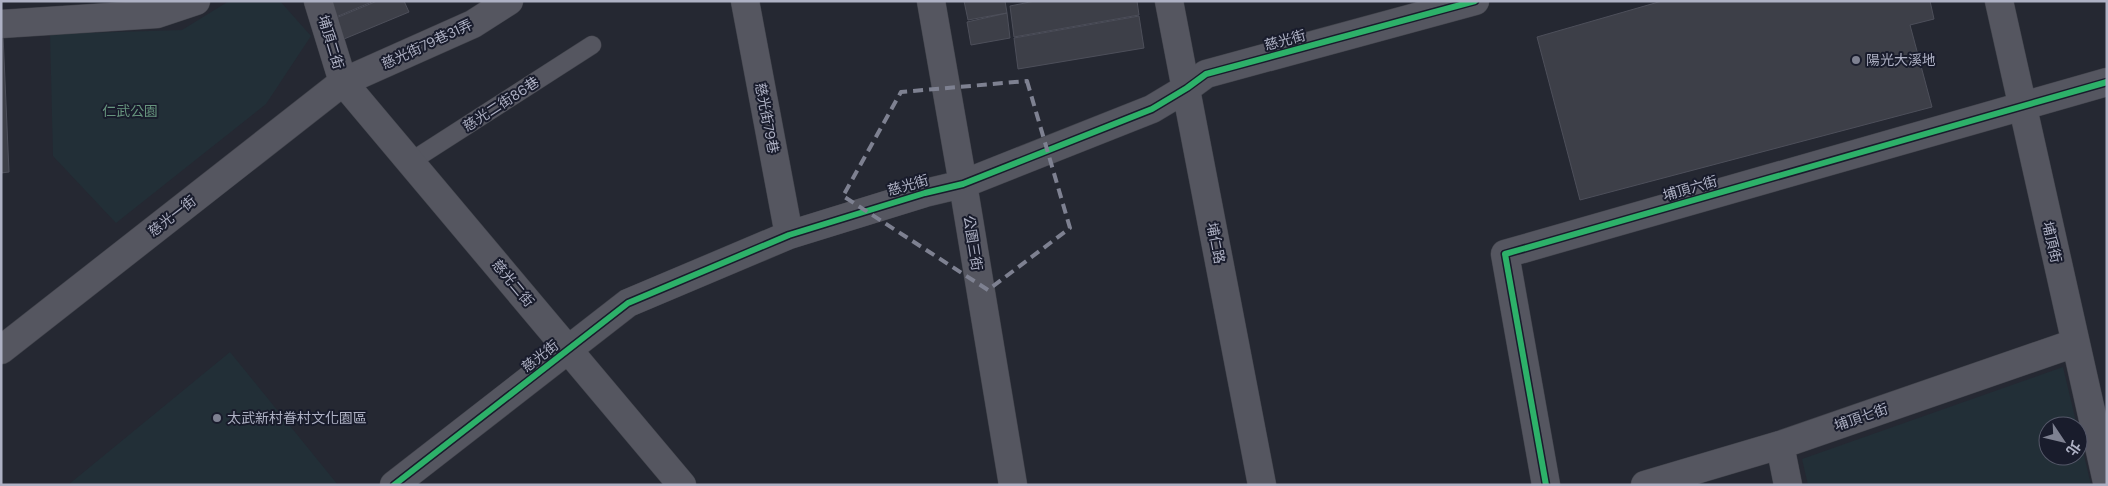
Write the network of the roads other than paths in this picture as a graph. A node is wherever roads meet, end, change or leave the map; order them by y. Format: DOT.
graph roads {
  1 [pos="196,1"];
  2 [pos="318,1"];
  3 [pos="509,1"];
  4 [pos="745,1"];
  5 [pos="931,1"];
  6 [pos="1170,1"];
  7 [pos="1475,1"];
  8 [pos="1999,1"];
  9 [pos="1,24"];
  10 [pos="592,46"];
  11 [pos="343,82"];
  12 [pos="2107,82"];
  13 [pos="1187,88"];
  14 [pos="2022,106"];
  15 [pos="410,162"];
  16 [pos="963,184"];
  17 [pos="790,235"];
  18 [pos="2075,343"];
  19 [pos="568,349"];
  20 [pos="1,350"];
  21 [pos="1780,445"];
  22 [pos="2107,482"];
  23 [pos="394,485"];
  24 [pos="682,485"];
  25 [pos="1013,485"];
  26 [pos="1262,485"];
  27 [pos="1546,485"];
  28 [pos="1645,485"];
  29 [pos="1788,485"];
  1 -- 9 [label="street"];
  2 -- 11 [label="street, 埔頂二街"];
  3 -- 11 [label="street, 慈光街79巷31弄"];
  4 -- 17 [label="street, 慈光街79巷"];
  5 -- 16 [label="street, 公園三街"];
  6 -- 13 [label="street, 埔仁路"];
  7 -- 13 [label="street, 慈光街"];
  8 -- 14 [label="street, 埔頂街"];
  10 -- 15 [label="lane, 慈光二街86巷"];
  11 -- 15 [label="street, 慈光二街"];
  11 -- 20 [label="street, 慈光一街"];
  12 -- 14 [label="street, 埔頂六街"];
  13 -- 16 [label="street, 慈光街"];
  13 -- 26 [label="street, 埔仁路"];
  14 -- 18 [label="street, 埔頂街"];
  14 -- 27 [label="street, 埔頂六街"];
  15 -- 19 [label="street, 慈光二街"];
  16 -- 17 [label="street, 慈光街"];
  16 -- 25 [label="street, 公園三街"];
  17 -- 19 [label="street, 慈光街"];
  18 -- 21 [label="street, 埔頂七街"];
  18 -- 22 [label="street, 埔頂街"];
  19 -- 23 [label="street, 慈光街"];
  19 -- 24 [label="street, 慈光二街"];
  21 -- 28 [label="street, 埔頂七街"];
  21 -- 29 [label="street"];
}
